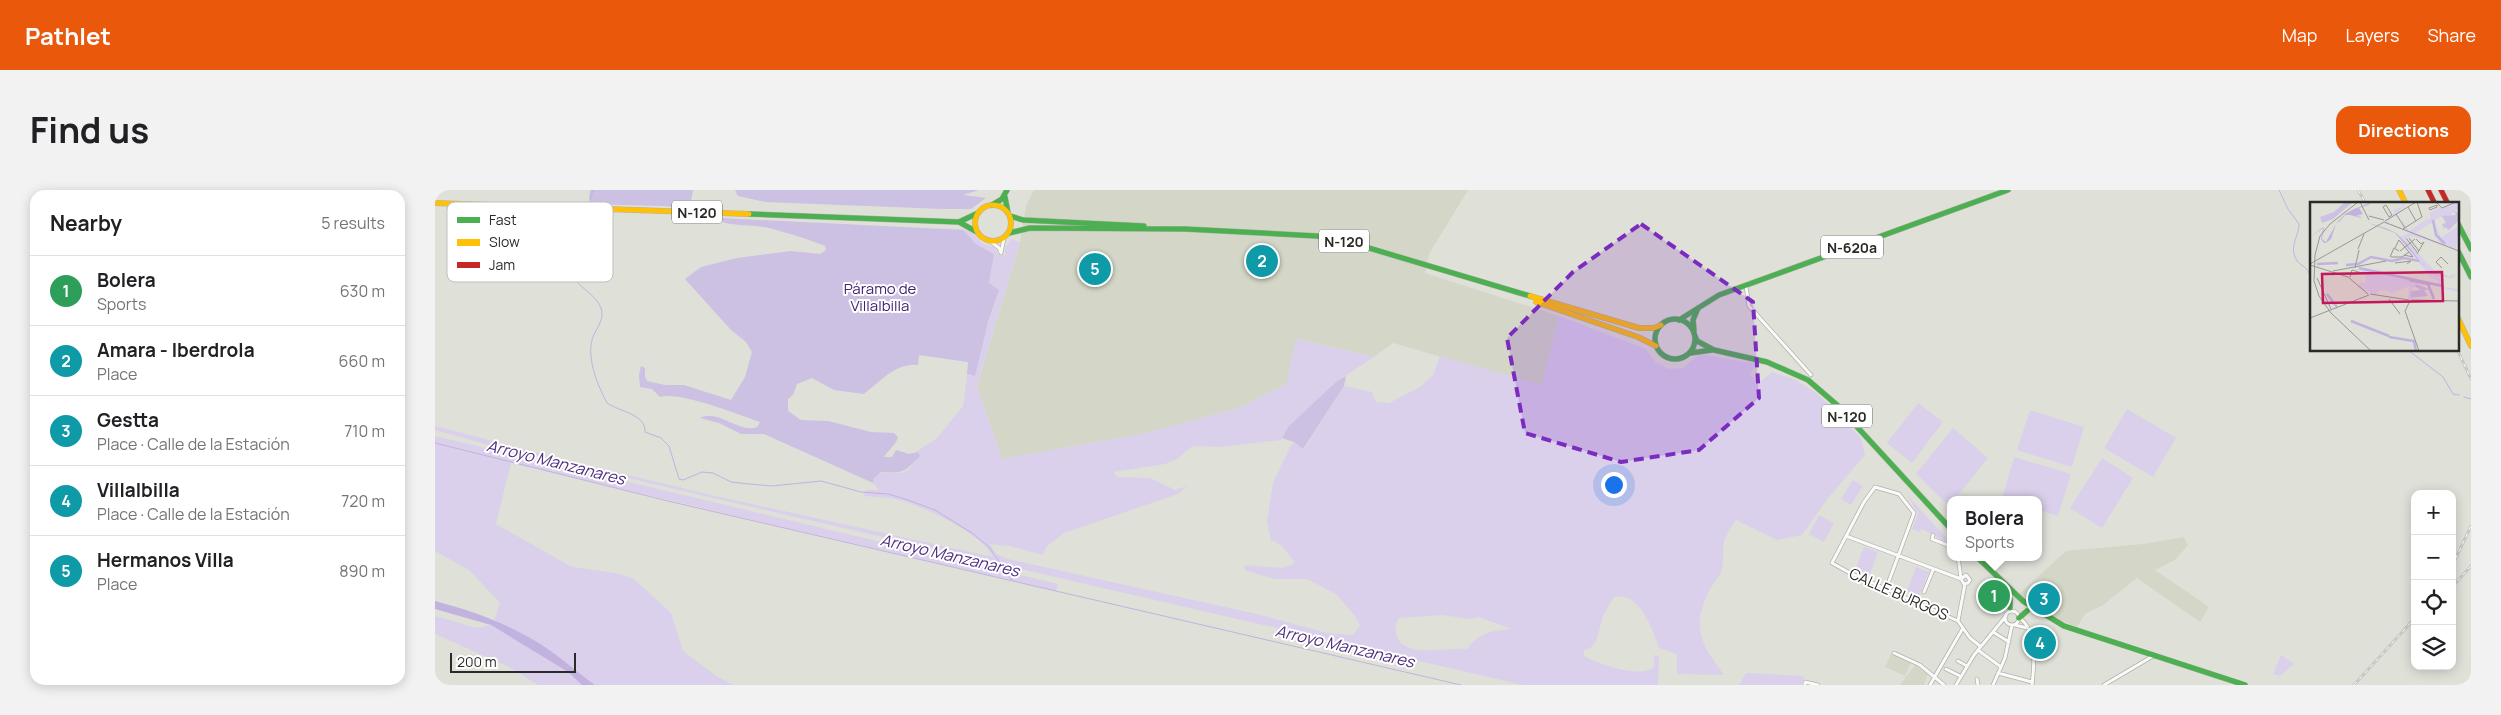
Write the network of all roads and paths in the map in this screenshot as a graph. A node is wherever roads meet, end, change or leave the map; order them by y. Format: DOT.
graph roads {
  1 [pos="2008,190"];
  2 [pos="2399,190"];
  3 [pos="2428,190"];
  4 [pos="2441,190"];
  5 [pos="2468,190"];
  6 [pos="1006,192"];
  7 [pos="2471,195"];
  8 [pos="2405,202"];
  9 [pos="2434,202"];
  10 [pos="2447,202"];
  11 [pos="992,205"];
  12 [pos="613,209"];
  13 [pos="978,213"];
  14 [pos="1009,214"];
  15 [pos="959,222"];
  16 [pos="2459,226"];
  17 [pos="1185,229"];
  18 [pos="978,232"];
  19 [pos="1009,232"];
  20 [pos="1004,238"];
  21 [pos="990,241"];
  22 [pos="2471,249"];
  23 [pos="2459,253"];
  24 [pos="2471,277"];
  25 [pos="1746,286"];
  26 [pos="1497,287"];
  27 [pos="1699,307"];
  28 [pos="1679,320"];
  29 [pos="2459,320"];
  30 [pos="1661,325"];
  31 [pos="1694,334"];
  32 [pos="1656,346"];
  33 [pos="2471,346"];
  34 [pos="1714,350"];
  35 [pos="1689,354"];
  36 [pos="1811,375"];
  37 [pos="1947,525"];
  38 [pos="1933,535"];
  39 [pos="1846,536"];
  40 [pos="1947,545"];
  41 [pos="1898,557"];
  42 [pos="1958,561"];
  43 [pos="1981,561"];
  44 [pos="1959,565"];
  45 [pos="1933,570"];
  46 [pos="1966,575"];
  47 [pos="1961,579"];
  48 [pos="1965,584"];
  49 [pos="1886,589"];
  50 [pos="2006,589"];
  51 [pos="1924,592"];
  52 [pos="2016,601"];
  53 [pos="2026,609"];
  54 [pos="2009,612"];
  55 [pos="2019,618"];
  56 [pos="2047,618"];
  57 [pos="1958,621"];
  58 [pos="1999,624"];
  59 [pos="2012,624"];
  60 [pos="1963,628"];
  61 [pos="2027,628"];
  62 [pos="2072,630"];
  63 [pos="1993,632"];
  64 [pos="2009,642"];
  65 [pos="1979,648"];
  66 [pos="1894,653"];
  67 [pos="2153,656"];
  68 [pos="1958,660"];
  69 [pos="1967,666"];
  70 [pos="2001,667"];
  71 [pos="1946,668"];
  72 [pos="1998,673"];
  73 [pos="1934,675"];
  74 [pos="1960,676"];
  75 [pos="1977,679"];
  76 [pos="2471,680"];
  77 [pos="2032,684"];
  78 [pos="2106,684"];
  79 [pos="1805,685"];
  80 [pos="1818,685"];
  81 [pos="1930,685"];
  82 [pos="1944,685"];
  83 [pos="1956,685"];
  84 [pos="1978,685"];
  85 [pos="1993,685"];
  86 [pos="2113,685"];
  87 [pos="2245,685"];
  88 [pos="2467,685"];
  1 -- 25 [label="main road, N-620a"];
  2 -- 8 [label="main road"];
  3 -- 9 [label="main road"];
  4 -- 10 [label="main road"];
  5 -- 7 [label="main road"];
  6 -- 11 [label="main road"];
  6 -- 14 [label="main road"];
  11 -- 13 [label="main road, N-120"];
  11 -- 14 [label="main road, N-120"];
  12 -- 15 [label="main road, N-120"];
  13 -- 15 [label="main road, N-120"];
  13 -- 18 [label="main road"];
  14 -- 17 [label="main road, N-120"];
  14 -- 19 [label="main road"];
  15 -- 18 [label="main road, N-120"];
  16 -- 22 [label="main road"];
  17 -- 19 [label="main road, N-120"];
  17 -- 26 [label="main road, N-120"];
  18 -- 21 [label="main road, N-120"];
  19 -- 20 [label="main road"];
  20 -- 21 [label="main road"];
  20 -- 21 [label="street"];
  23 -- 24 [label="main road"];
  25 -- 27 [label="main road, N-620a"];
  25 -- 36 [label="street"];
  26 -- 30 [label="main road, N-120"];
  26 -- 32 [label="main road, N-120"];
  27 -- 28 [label="main road, N-620a"];
  27 -- 31 [label="main road"];
  28 -- 30 [label="main road, N-120"];
  28 -- 31 [label="main road, N-120"];
  29 -- 33 [label="main road"];
  30 -- 32 [label="main road"];
  31 -- 34 [label="main road, N-120"];
  31 -- 35 [label="main road"];
  32 -- 35 [label="main road, N-120"];
  34 -- 35 [label="main road, N-120"];
  34 -- 37 [label="main road, N-120"];
  38 -- 40 [label="street"];
  39 -- 41 [label="street"];
  39 -- 41 [label="street"];
  39 -- 49 [label="street, CALLE BURGOS"];
  41 -- 45 [label="street"];
  41 -- 49 [label="street"];
  42 -- 44 [label="street"];
  43 -- 50 [label="main road"];
  44 -- 46 [label="street"];
  44 -- 47 [label="street"];
  45 -- 47 [label="street"];
  45 -- 51 [label="street"];
  46 -- 47 [label="street"];
  46 -- 48 [label="street"];
  47 -- 48 [label="street"];
  48 -- 57 [label="street"];
  49 -- 57 [label="street, CALLE BURGOS"];
  50 -- 52 [label="main road"];
  50 -- 53 [label="main road"];
  50 -- 54 [label="main road"];
  50 -- 56 [label="main road"];
  52 -- 53 [label="main road"];
  52 -- 54 [label="main road"];
  53 -- 55 [label="main road"];
  53 -- 56 [label="main road"];
  53 -- 62 [label="main road"];
  54 -- 55 [label="street"];
  54 -- 58 [label="street"];
  54 -- 59 [label="street"];
  55 -- 59 [label="street"];
  55 -- 61 [label="street"];
  56 -- 62 [label="main road"];
  57 -- 60 [label="street, CALLE BURGOS"];
  58 -- 59 [label="street"];
  58 -- 63 [label="street"];
  59 -- 61 [label="street"];
  59 -- 64 [label="street"];
  60 -- 65 [label="street, CALLE BURGOS"];
  60 -- 73 [label="street"];
  61 -- 77 [label="street"];
  62 -- 67 [label="main road"];
  63 -- 64 [label="street"];
  63 -- 65 [label="street"];
  64 -- 70 [label="street"];
  65 -- 69 [label="street"];
  65 -- 70 [label="street, CALLE BURGOS"];
  66 -- 73 [label="street"];
  67 -- 78 [label="street"];
  67 -- 87 [label="main road"];
  68 -- 69 [label="street"];
  69 -- 74 [label="street"];
  70 -- 72 [label="street"];
  71 -- 74 [label="street"];
  72 -- 77 [label="street"];
  72 -- 85 [label="street"];
  73 -- 81 [label="street"];
  73 -- 82 [label="street"];
  74 -- 83 [label="street"];
  75 -- 84 [label="street"];
  76 -- 88 [label="main road"];
  78 -- 86 [label="street"];
  79 -- 80 [label="street"];
}
